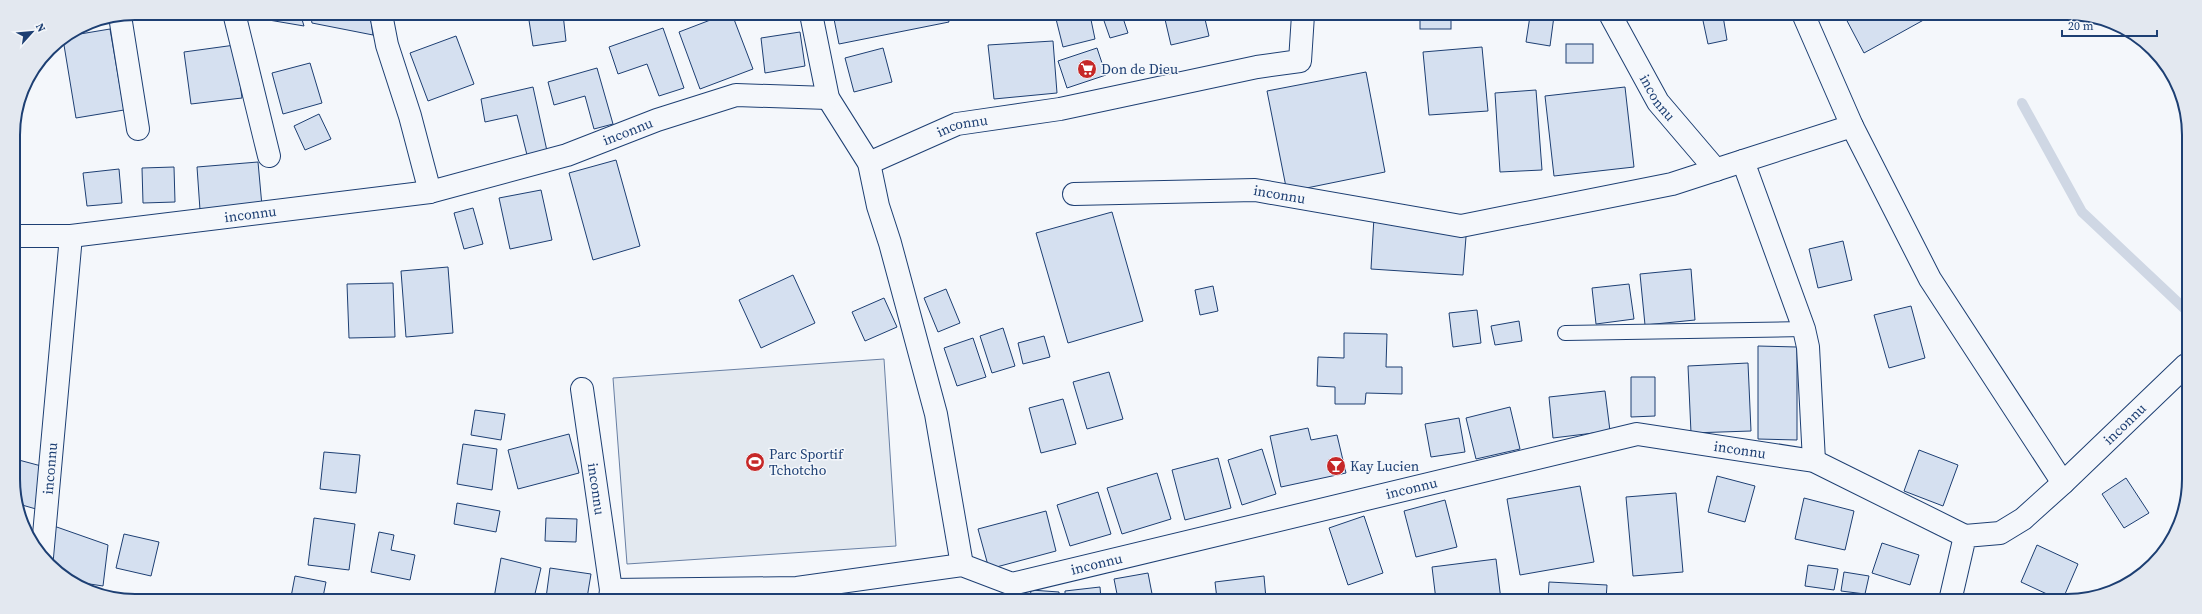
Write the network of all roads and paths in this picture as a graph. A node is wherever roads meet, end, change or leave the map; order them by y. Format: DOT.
graph roads {
  1 [pos="236,20"];
  2 [pos="382,20"];
  3 [pos="812,20"];
  4 [pos="1303,20"];
  5 [pos="1613,20"];
  6 [pos="1806,20"];
  7 [pos="121,21"];
  8 [pos="828,98"];
  9 [pos="1852,126"];
  10 [pos="138,129"];
  11 [pos="269,156"];
  12 [pos="1743,161"];
  13 [pos="869,163"];
  14 [pos="1716,170"];
  15 [pos="430,192"];
  16 [pos="1074,194"];
  17 [pos="20,236"];
  18 [pos="71,236"];
  19 [pos="1804,329"];
  20 [pos="1565,333"];
  21 [pos="2182,369"];
  22 [pos="582,389"];
  23 [pos="1814,461"];
  24 [pos="2063,483"];
  25 [pos="1965,536"];
  26 [pos="43,548"];
  27 [pos="962,565"];
  28 [pos="1013,592"];
  29 [pos="797,593"];
  30 [pos="611,594"];
  31 [pos="1951,594"];
  1 -- 11 [label="street"];
  2 -- 15 [label="street"];
  3 -- 8 [label="street"];
  4 -- 13 [label="street, inconnu"];
  5 -- 14 [label="street, inconnu"];
  6 -- 9 [label="street"];
  7 -- 10 [label="street"];
  8 -- 13 [label="street"];
  8 -- 15 [label="street, inconnu"];
  9 -- 12 [label="street, inconnu"];
  9 -- 24 [label="street"];
  12 -- 14 [label="street, inconnu"];
  12 -- 19 [label="street"];
  13 -- 27 [label="street"];
  14 -- 16 [label="street, inconnu"];
  15 -- 18 [label="street, inconnu"];
  17 -- 18 [label="street, inconnu"];
  18 -- 26 [label="street, inconnu"];
  19 -- 20 [label="lane"];
  19 -- 23 [label="street"];
  21 -- 24 [label="street, inconnu"];
  22 -- 30 [label="street, inconnu"];
  23 -- 25 [label="street, inconnu"];
  23 -- 28 [label="street, inconnu"];
  24 -- 25 [label="street, inconnu"];
  25 -- 31 [label="street"];
  27 -- 28 [label="street, inconnu"];
  27 -- 29 [label="street, inconnu"];
  29 -- 30 [label="street, inconnu"];
}
